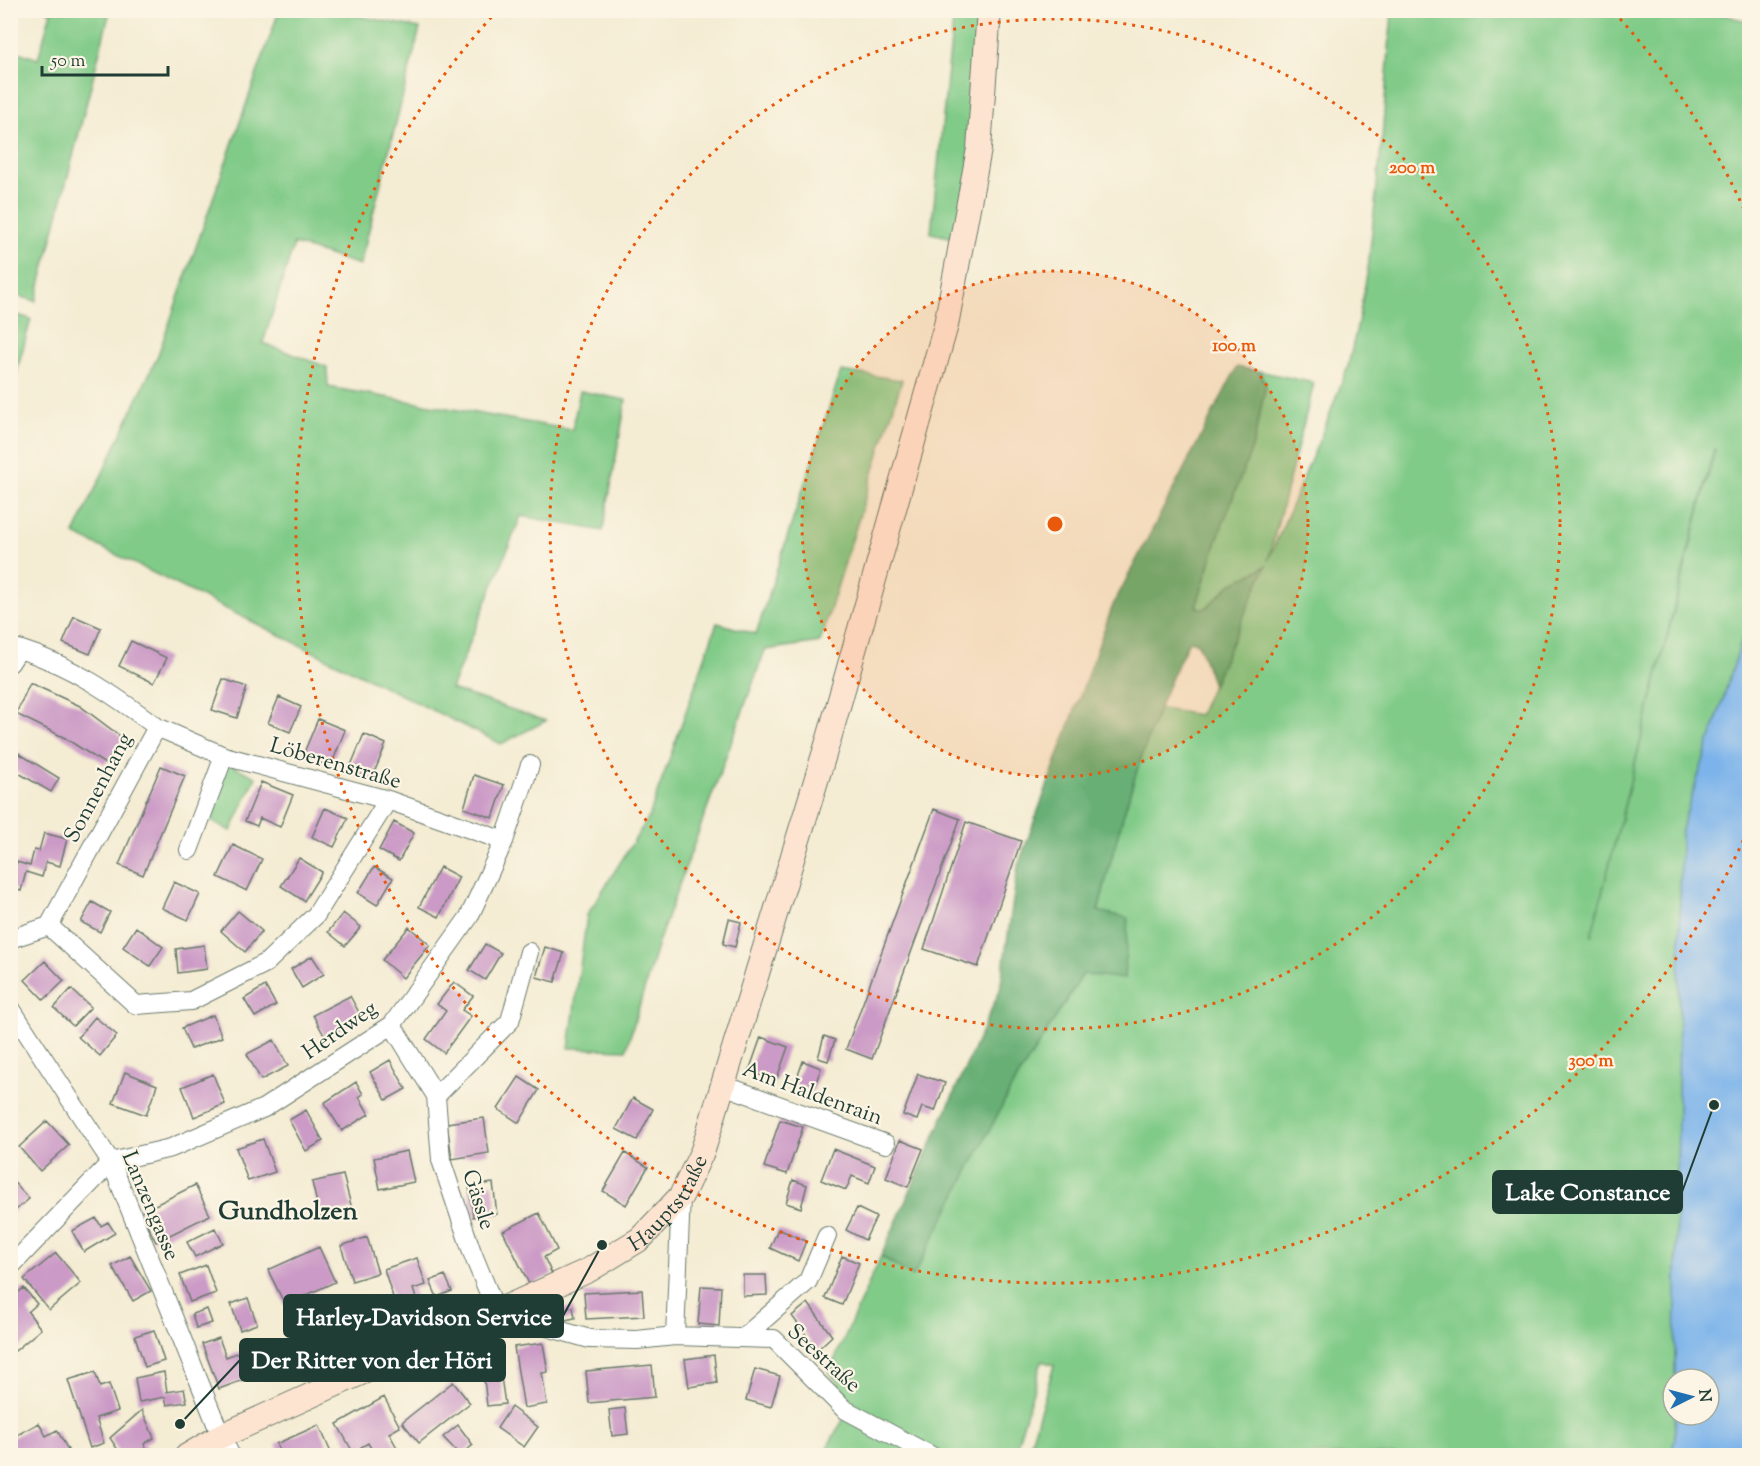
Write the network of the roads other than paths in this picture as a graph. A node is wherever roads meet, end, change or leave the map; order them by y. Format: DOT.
graph roads {
  1 [pos="989,10"];
  2 [pos="10,663"];
  3 [pos="157,727"];
  4 [pos="224,756"];
  5 [pos="530,765"];
  6 [pos="388,800"];
  7 [pos="504,841"];
  8 [pos="189,850"];
  9 [pos="49,926"];
  10 [pos="10,939"];
  11 [pos="530,952"];
  12 [pos="10,1007"];
  13 [pos="392,1025"];
  14 [pos="723,1085"];
  15 [pos="436,1096"];
  16 [pos="886,1144"];
  17 [pos="111,1162"];
  18 [pos="681,1196"];
  19 [pos="827,1236"];
  20 [pos="10,1267"];
  21 [pos="497,1313"];
  22 [pos="675,1336"];
  23 [pos="744,1337"];
  24 [pos="226,1446"];
  25 [pos="187,1455"];
  26 [pos="932,1455"];
  1 -- 14 [label="main road, Hauptstraße"];
  2 -- 3 [label="street, Sonnenhang"];
  3 -- 4 [label="street, Löberenstraße"];
  3 -- 9 [label="street, Sonnenhang"];
  4 -- 6 [label="street, Löberenstraße"];
  4 -- 8 [label="street"];
  5 -- 7 [label="street, Herdweg"];
  6 -- 7 [label="street, Löberenstraße"];
  6 -- 9 [label="street"];
  7 -- 13 [label="street, Herdweg"];
  9 -- 10 [label="street"];
  11 -- 15 [label="street"];
  12 -- 17 [label="street, Lanzengasse"];
  13 -- 15 [label="street, Gässle"];
  13 -- 17 [label="street, Herdweg"];
  14 -- 16 [label="street, Am Haldenrain"];
  14 -- 18 [label="main road, Hauptstraße"];
  15 -- 21 [label="street, Gässle"];
  17 -- 20 [label="street"];
  17 -- 24 [label="street, Lanzengasse"];
  18 -- 21 [label="main road, Hauptstraße"];
  18 -- 22 [label="street"];
  19 -- 23 [label="street"];
  21 -- 22 [label="street, Seestraße"];
  21 -- 24 [label="main road, Hauptstraße"];
  22 -- 23 [label="street, Seestraße"];
  23 -- 26 [label="street, Seestraße"];
  24 -- 25 [label="main road, Hauptstraße"];
}
